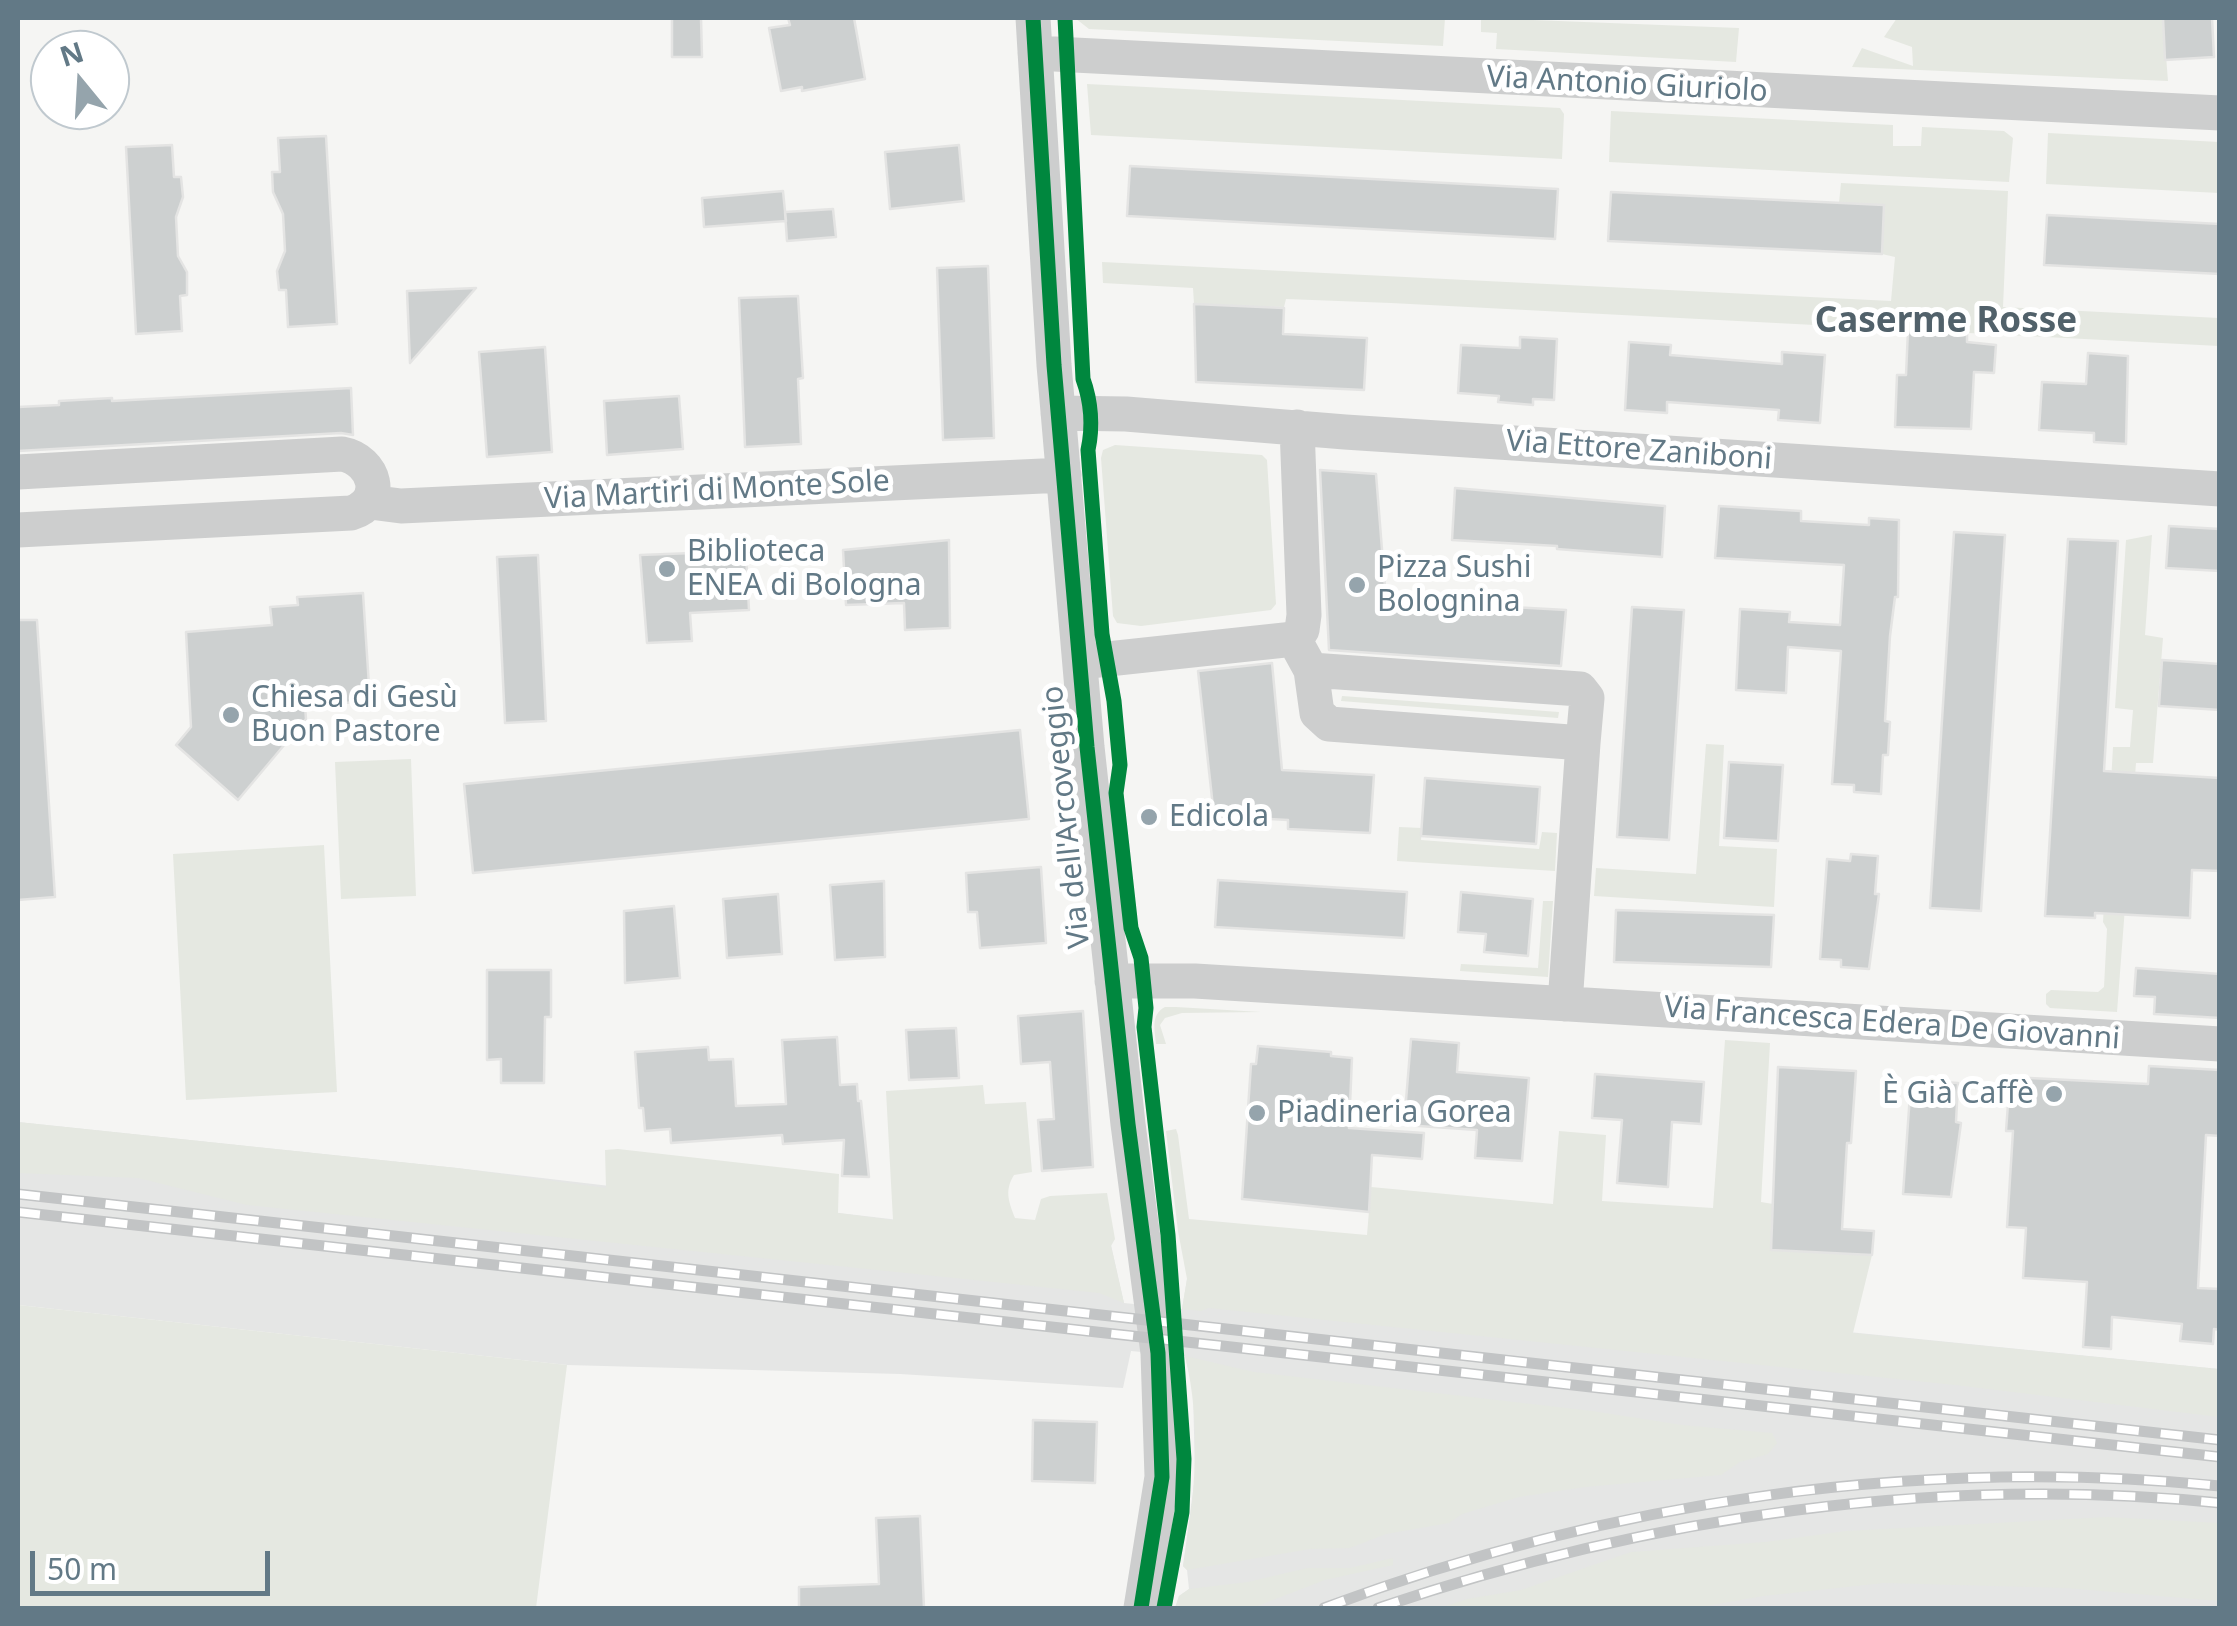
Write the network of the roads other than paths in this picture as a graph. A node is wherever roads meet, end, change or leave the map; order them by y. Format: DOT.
graph roads {
  1 [pos="1034,18"];
  2 [pos="1035,53"];
  3 [pos="2220,113"];
  4 [pos="1058,413"];
  5 [pos="1297,427"];
  6 [pos="18,472"];
  7 [pos="1064,476"];
  8 [pos="2220,489"];
  9 [pos="370,502"];
  10 [pos="18,530"];
  11 [pos="1294,639"];
  12 [pos="1080,662"];
  13 [pos="1311,670"];
  14 [pos="1583,743"];
  15 [pos="1112,980"];
  16 [pos="1566,1004"];
  17 [pos="2220,1044"];
  18 [pos="1142,1608"];
  1 -- 2 [label="street, Via dell'Arcoveggio"];
  2 -- 3 [label="street, Via Antonio Giuriolo"];
  2 -- 4 [label="street, Via dell'Arcoveggio"];
  4 -- 5 [label="street, Via Ettore Zaniboni"];
  4 -- 7 [label="street, Via dell'Arcoveggio"];
  5 -- 8 [label="street, Via Ettore Zaniboni"];
  5 -- 11 [label="street"];
  6 -- 9 [label="street"];
  7 -- 9 [label="street, Via Martiri di Monte Sole"];
  7 -- 12 [label="street, Via dell'Arcoveggio"];
  9 -- 10 [label="street, Via Martiri di Monte Sole"];
  11 -- 12 [label="street"];
  11 -- 13 [label="street"];
  12 -- 15 [label="street, Via dell'Arcoveggio"];
  13 -- 14 [label="street"];
  13 -- 14 [label="street"];
  14 -- 16 [label="street"];
  15 -- 16 [label="street, Via Francesca Edera De Giovanni"];
  15 -- 18 [label="street, Via dell'Arcoveggio"];
  16 -- 17 [label="street, Via Francesca Edera De Giovanni"];
}
